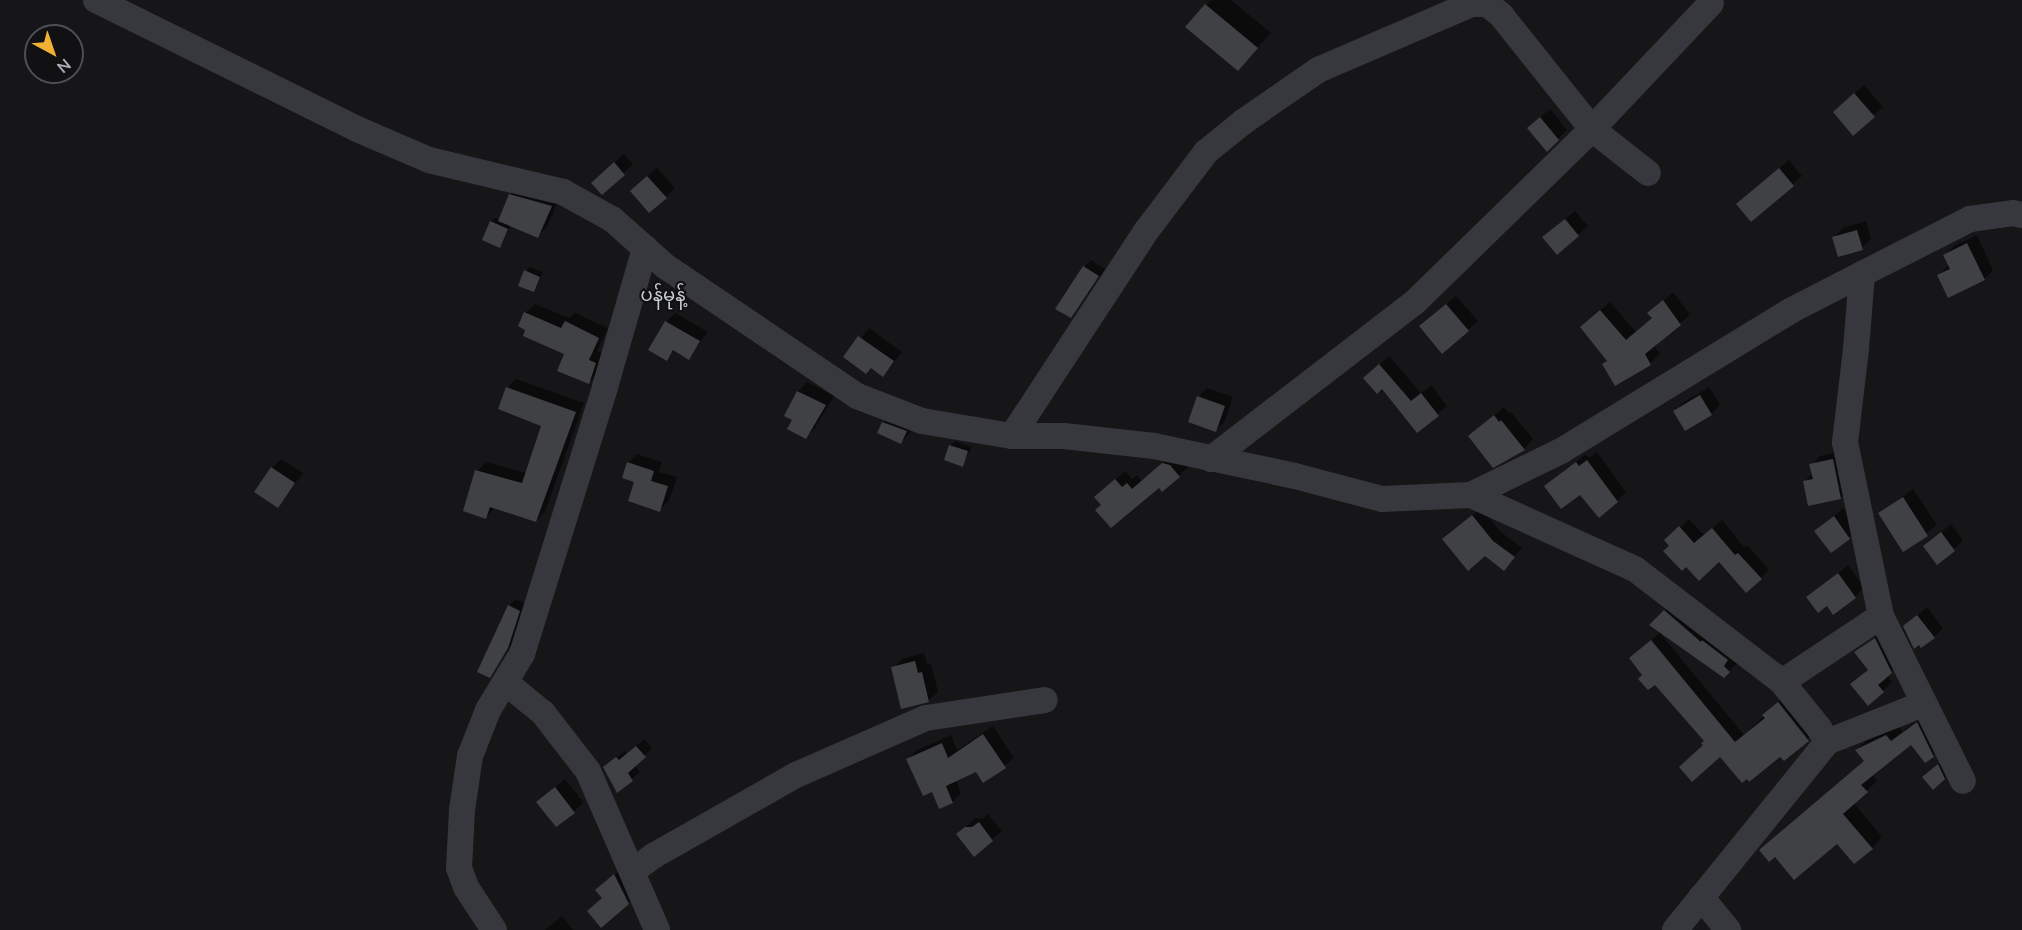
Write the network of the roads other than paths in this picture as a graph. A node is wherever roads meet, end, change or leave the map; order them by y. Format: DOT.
graph roads {
  1 [pos="96,0"];
  2 [pos="1711,3"];
  3 [pos="1592,129"];
  4 [pos="1648,173"];
  5 [pos="2022,215"];
  6 [pos="645,248"];
  7 [pos="1862,274"];
  8 [pos="1012,436"];
  9 [pos="1212,459"];
  10 [pos="1471,495"];
  11 [pos="1881,616"];
  12 [pos="505,682"];
  13 [pos="1782,682"];
  14 [pos="1045,700"];
  15 [pos="1923,704"];
  16 [pos="1827,742"];
  17 [pos="1963,781"];
  18 [pos="634,870"];
  19 [pos="1701,897"];
  20 [pos="494,930"];
  21 [pos="657,930"];
  22 [pos="1675,930"];
  23 [pos="1728,930"];
  1 -- 6 [label="street"];
  2 -- 3 [label="street"];
  3 -- 4 [label="street"];
  3 -- 8 [label="street"];
  3 -- 9 [label="street"];
  5 -- 7 [label="street"];
  6 -- 8 [label="street"];
  6 -- 12 [label="street"];
  7 -- 10 [label="street"];
  7 -- 11 [label="street"];
  8 -- 9 [label="street"];
  9 -- 10 [label="street"];
  10 -- 13 [label="street"];
  11 -- 13 [label="street"];
  11 -- 15 [label="street"];
  12 -- 18 [label="street"];
  12 -- 20 [label="street"];
  13 -- 16 [label="street"];
  14 -- 18 [label="street"];
  15 -- 16 [label="street"];
  15 -- 17 [label="street"];
  16 -- 19 [label="street"];
  18 -- 21 [label="street"];
  19 -- 22 [label="street"];
  19 -- 23 [label="street"];
}
